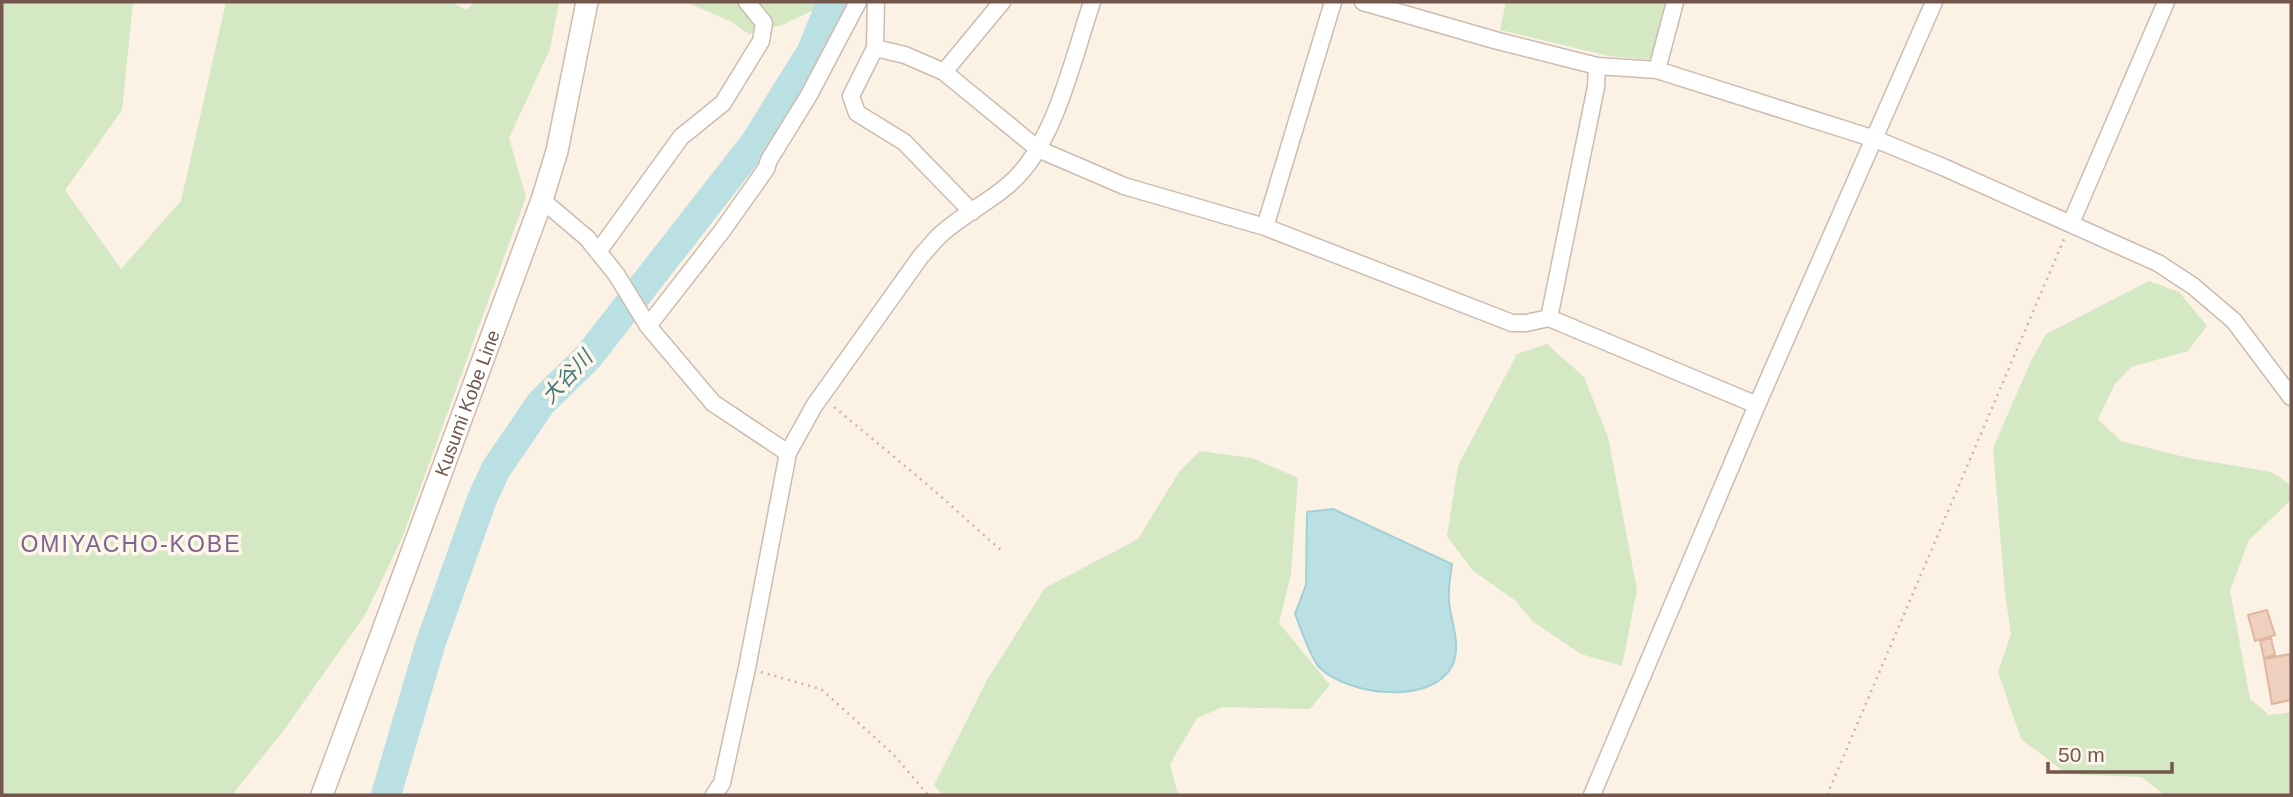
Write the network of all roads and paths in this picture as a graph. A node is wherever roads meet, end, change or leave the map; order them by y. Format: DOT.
graph roads {
  1 [pos="587,2"];
  2 [pos="747,2"];
  3 [pos="858,2"];
  4 [pos="876,2"];
  5 [pos="1002,2"];
  6 [pos="1092,2"];
  7 [pos="1333,2"];
  8 [pos="1363,2"];
  9 [pos="1675,2"];
  10 [pos="1934,2"];
  11 [pos="2166,2"];
  12 [pos="875,48"];
  13 [pos="1597,66"];
  14 [pos="1657,70"];
  15 [pos="944,72"];
  16 [pos="1875,139"];
  17 [pos="1038,149"];
  18 [pos="542,200"];
  19 [pos="972,212"];
  20 [pos="2071,223"];
  21 [pos="1265,227"];
  22 [pos="598,252"];
  23 [pos="1549,318"];
  24 [pos="648,326"];
  25 [pos="820,396"];
  26 [pos="2291,397"];
  27 [pos="1757,405"];
  28 [pos="789,453"];
  29 [pos="1003,552"];
  30 [pos="747,668"];
  31 [pos="322,795"];
  32 [pos="714,795"];
  33 [pos="928,795"];
  34 [pos="1592,795"];
  35 [pos="1827,795"];
  1 -- 18 [label="main road, Kusumi Kobe Line"];
  2 -- 22 [label="street"];
  3 -- 24 [label="street"];
  4 -- 12 [label="street"];
  5 -- 15 [label="street"];
  6 -- 17 [label="street"];
  7 -- 21 [label="street"];
  8 -- 13 [label="street"];
  9 -- 14 [label="street"];
  10 -- 16 [label="street"];
  11 -- 20 [label="street"];
  12 -- 15 [label="street"];
  12 -- 19 [label="street"];
  13 -- 14 [label="street"];
  13 -- 23 [label="street"];
  14 -- 16 [label="street"];
  15 -- 17 [label="street"];
  16 -- 20 [label="street"];
  16 -- 27 [label="street"];
  17 -- 19 [label="street"];
  17 -- 21 [label="street"];
  18 -- 22 [label="street"];
  18 -- 31 [label="main road, Kusumi Kobe Line"];
  19 -- 25 [label="street"];
  20 -- 26 [label="street"];
  20 -- 35 [label="path"];
  21 -- 23 [label="street"];
  22 -- 24 [label="street"];
  23 -- 27 [label="street"];
  24 -- 28 [label="street"];
  25 -- 28 [label="street"];
  25 -- 29 [label="path"];
  27 -- 34 [label="street"];
  28 -- 30 [label="street"];
  30 -- 32 [label="street"];
  30 -- 33 [label="path"];
}
